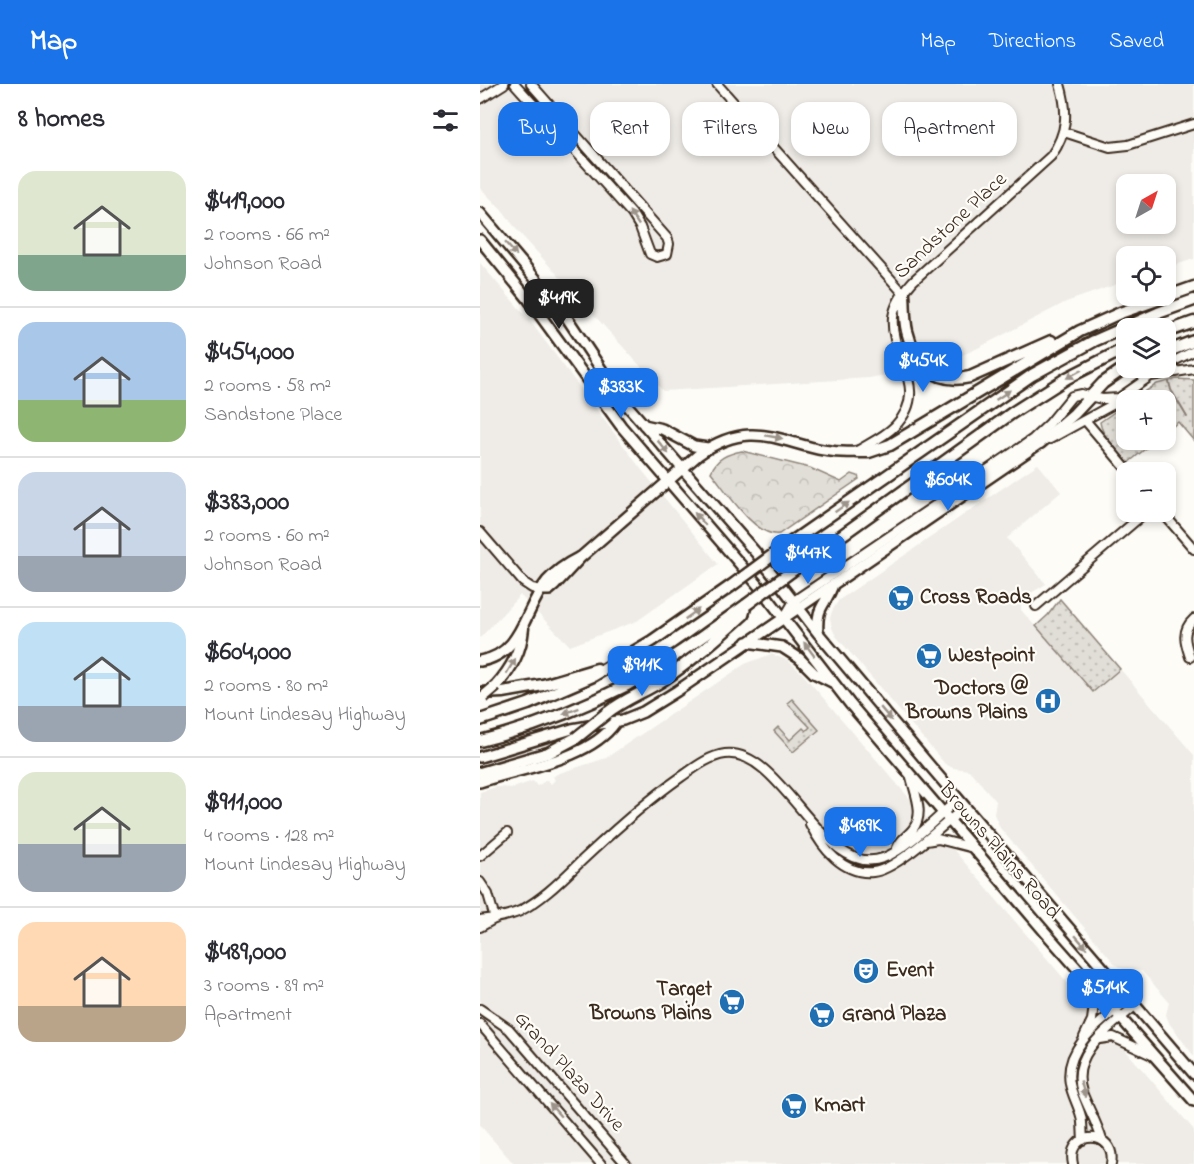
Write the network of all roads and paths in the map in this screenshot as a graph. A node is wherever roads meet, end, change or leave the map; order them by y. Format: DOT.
graph roads {
  1 [pos="504,84"];
  2 [pos="515,84"];
  3 [pos="531,84"];
  4 [pos="717,84"];
  5 [pos="1060,84"];
  6 [pos="480,99"];
  7 [pos="531,102"];
  8 [pos="546,102"];
  9 [pos="1194,124"];
  10 [pos="1064,132"];
  11 [pos="578,138"];
  12 [pos="578,154"];
  13 [pos="480,213"];
  14 [pos="480,240"];
  15 [pos="1194,287"];
  16 [pos="904,294"];
  17 [pos="1194,300"];
  18 [pos="1194,322"];
  19 [pos="1176,328"];
  20 [pos="1080,331"];
  21 [pos="1194,341"];
  22 [pos="1176,348"];
  23 [pos="1194,351"];
  24 [pos="1116,353"];
  25 [pos="1176,360"];
  26 [pos="1194,369"];
  27 [pos="1176,372"];
  28 [pos="1116,373"];
  29 [pos="1148,378"];
  30 [pos="1131,390"];
  31 [pos="1091,396"];
  32 [pos="1116,398"];
  33 [pos="1116,401"];
  34 [pos="1085,420"];
  35 [pos="644,425"];
  36 [pos="1040,443"];
  37 [pos="708,448"];
  38 [pos="856,452"];
  39 [pos="1121,462"];
  40 [pos="682,470"];
  41 [pos="668,482"];
  42 [pos="1134,522"];
  43 [pos="1171,522"];
  44 [pos="480,532"];
  45 [pos="1194,549"];
  46 [pos="833,585"];
  47 [pos="540,591"];
  48 [pos="746,605"];
  49 [pos="796,605"];
  50 [pos="1036,606"];
  51 [pos="784,617"];
  52 [pos="1194,619"];
  53 [pos="524,628"];
  54 [pos="818,633"];
  55 [pos="747,642"];
  56 [pos="1190,657"];
  57 [pos="480,661"];
  58 [pos="607,667"];
  59 [pos="833,682"];
  60 [pos="481,696"];
  61 [pos="480,720"];
  62 [pos="615,723"];
  63 [pos="480,741"];
  64 [pos="480,757"];
  65 [pos="480,773"];
  66 [pos="911,777"];
  67 [pos="480,782"];
  68 [pos="962,803"];
  69 [pos="946,816"];
  70 [pos="807,817"];
  71 [pos="507,833"];
  72 [pos="924,842"];
  73 [pos="974,848"];
  74 [pos="897,849"];
  75 [pos="480,856"];
  76 [pos="480,882"];
  77 [pos="495,918"];
  78 [pos="480,920"];
  79 [pos="480,927"];
  80 [pos="1096,990"];
  81 [pos="1132,1002"];
  82 [pos="480,1009"];
  83 [pos="1118,1014"];
  84 [pos="480,1024"];
  85 [pos="1097,1040"];
  86 [pos="1082,1041"];
  87 [pos="1154,1056"];
  88 [pos="1194,1074"];
  89 [pos="1194,1101"];
  90 [pos="1083,1140"];
  91 [pos="1102,1140"];
  92 [pos="1073,1162"];
  93 [pos="601,1164"];
  94 [pos="626,1164"];
  95 [pos="1111,1164"];
  1 -- 6 [label="street"];
  2 -- 7 [label="street"];
  3 -- 8 [label="street"];
  4 -- 16 [label="street"];
  5 -- 10 [label="street, Sandstone Place"];
  9 -- 10 [label="street"];
  10 -- 16 [label="street, Sandstone Place"];
  11 -- 12 [label="street, one-way"];
  13 -- 35 [label="main road, Browns Plains Road, one-way"];
  14 -- 41 [label="main road, Browns Plains Road"];
  15 -- 20 [label="highway"];
  16 -- 20 [label="highway"];
  16 -- 38 [label="street, Sandstone Place"];
  58 -- 17 [label="highway, one-way, bridge"];
  18 -- 19 [label="highway"];
  20 -- 38 [label="highway"];
  21 -- 22 [label="highway"];
  23 -- 25 [label="street"];
  24 -- 48 [label="highway, one-way, bridge"];
  26 -- 27 [label="street"];
  28 -- 31 [label="highway"];
  29 -- 30 [label="street"];
  31 -- 32 [label="street"];
  31 -- 36 [label="highway"];
  31 -- 49 [label="street"];
  33 -- 34 [label="street"];
  34 -- 36 [label="street"];
  34 -- 39 [label="street"];
  35 -- 37 [label="main road"];
  35 -- 40 [label="main road, Browns Plains Road, one-way"];
  36 -- 46 [label="main road"];
  37 -- 38 [label="main road, one-way"];
  37 -- 40 [label="main road"];
  40 -- 41 [label="main road"];
  40 -- 49 [label="main road, Browns Plains Road"];
  41 -- 47 [label="main road"];
  51 -- 41 [label="main road, Browns Plains Road, one-way"];
  42 -- 50 [label="street"];
  43 -- 45 [label="street"];
  44 -- 47 [label="street"];
  46 -- 49 [label="main road"];
  46 -- 54 [label="main road"];
  47 -- 53 [label="main road"];
  48 -- 63 [label="highway, one-way"];
  48 -- 65 [label="highway, bridge"];
  49 -- 51 [label="main road"];
  49 -- 54 [label="main road, Browns Plains Road"];
  51 -- 55 [label="main road"];
  59 -- 51 [label="main road, Browns Plains Road, one-way"];
  52 -- 56 [label="street"];
  53 -- 57 [label="main road"];
  60 -- 53 [label="highway, one-way, bridge"];
  54 -- 68 [label="main road, Browns Plains Road, one-way"];
  55 -- 59 [label="main road"];
  55 -- 62 [label="main road"];
  58 -- 60 [label="highway"];
  58 -- 61 [label="highway"];
  59 -- 66 [label="main road, Browns Plains Road"];
  62 -- 64 [label="main road"];
  62 -- 67 [label="main road"];
  66 -- 69 [label="main road, Browns Plains Road"];
  66 -- 74 [label="street"];
  68 -- 69 [label="street"];
  68 -- 81 [label="main road, Browns Plains Road, one-way"];
  69 -- 72 [label="street"];
  69 -- 73 [label="main road, Browns Plains Road"];
  69 -- 74 [label="street"];
  70 -- 72 [label="street"];
  70 -- 74 [label="street"];
  70 -- 77 [label="street"];
  71 -- 75 [label="street"];
  72 -- 73 [label="street"];
  73 -- 80 [label="main road, Browns Plains Road"];
  76 -- 77 [label="street"];
  77 -- 78 [label="street"];
  77 -- 79 [label="street"];
  80 -- 83 [label="main road, Browns Plains Road"];
  80 -- 86 [label="street"];
  81 -- 83 [label="street"];
  81 -- 88 [label="main road, Browns Plains Road"];
  82 -- 94 [label="street, Grand Plaza Drive"];
  83 -- 85 [label="street"];
  83 -- 86 [label="street"];
  83 -- 87 [label="main road, Browns Plains Road"];
  93 -- 84 [label="street, Grand Plaza Drive, one-way"];
  85 -- 87 [label="street"];
  85 -- 91 [label="street, one-way"];
  86 -- 90 [label="street"];
  87 -- 89 [label="main road, Browns Plains Road"];
  90 -- 91 [label="street"];
  90 -- 92 [label="street"];
  91 -- 95 [label="street"];
}
